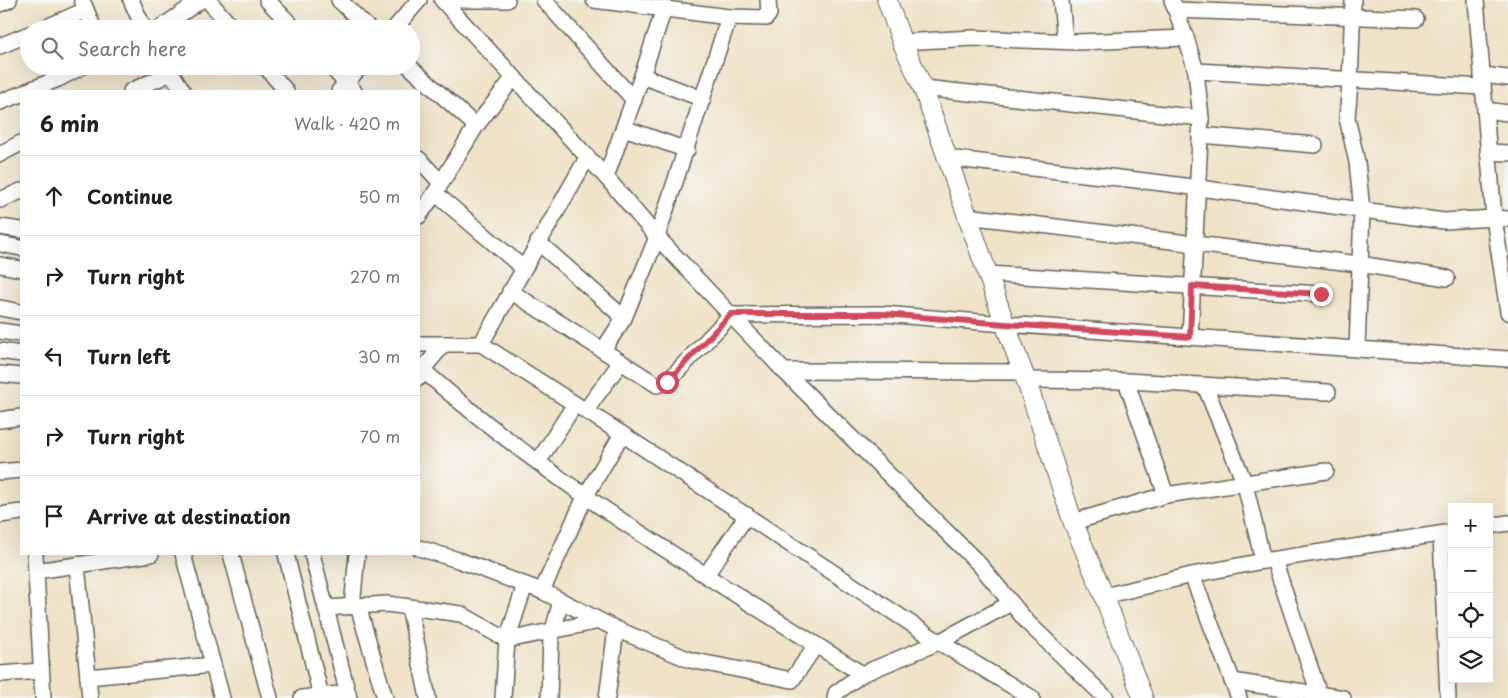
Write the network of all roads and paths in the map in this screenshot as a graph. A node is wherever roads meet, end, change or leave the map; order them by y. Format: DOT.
graph roads {
  1 [pos="9,0"];
  2 [pos="131,0"];
  3 [pos="201,0"];
  4 [pos="267,0"];
  5 [pos="339,0"];
  6 [pos="419,0"];
  7 [pos="442,0"];
  8 [pos="507,0"];
  9 [pos="544,0"];
  10 [pos="594,0"];
  11 [pos="768,0"];
  12 [pos="887,0"];
  13 [pos="1061,0"];
  14 [pos="1353,0"];
  15 [pos="1476,0"];
  16 [pos="0,4"];
  17 [pos="84,5"];
  18 [pos="1174,5"];
  19 [pos="664,9"];
  20 [pos="729,17"];
  21 [pos="1352,17"];
  22 [pos="1416,19"];
  23 [pos="58,20"];
  24 [pos="90,20"];
  25 [pos="140,20"];
  26 [pos="173,20"];
  27 [pos="222,20"];
  28 [pos="286,20"];
  29 [pos="360,20"];
  30 [pos="402,20"];
  31 [pos="20,38"];
  32 [pos="1186,38"];
  33 [pos="1065,41"];
  34 [pos="902,42"];
  35 [pos="0,46"];
  36 [pos="1196,71"];
  37 [pos="73,75"];
  38 [pos="159,75"];
  39 [pos="173,75"];
  40 [pos="273,75"];
  41 [pos="337,75"];
  42 [pos="355,75"];
  43 [pos="419,75"];
  44 [pos="642,76"];
  45 [pos="514,77"];
  46 [pos="1508,78"];
  47 [pos="1350,79"];
  48 [pos="1483,81"];
  49 [pos="62,85"];
  50 [pos="347,88"];
  51 [pos="923,88"];
  52 [pos="33,90"];
  53 [pos="133,90"];
  54 [pos="182,90"];
  55 [pos="285,90"];
  56 [pos="20,94"];
  57 [pos="704,99"];
  58 [pos="634,100"];
  59 [pos="0,102"];
  60 [pos="1485,110"];
  61 [pos="1508,112"];
  62 [pos="1201,118"];
  63 [pos="476,126"];
  64 [pos="624,128"];
  65 [pos="1200,135"];
  66 [pos="20,144"];
  67 [pos="1315,145"];
  68 [pos="687,150"];
  69 [pos="1488,152"];
  70 [pos="1508,153"];
  71 [pos="0,154"];
  72 [pos="587,158"];
  73 [pos="946,158"];
  74 [pos="420,161"];
  75 [pos="606,177"];
  76 [pos="438,188"];
  77 [pos="1198,188"];
  78 [pos="20,191"];
  79 [pos="0,200"];
  80 [pos="1362,210"];
  81 [pos="420,215"];
  82 [pos="967,216"];
  83 [pos="1501,218"];
  84 [pos="0,227"];
  85 [pos="20,230"];
  86 [pos="657,237"];
  87 [pos="538,242"];
  88 [pos="0,244"];
  89 [pos="1193,244"];
  90 [pos="20,248"];
  91 [pos="1359,264"];
  92 [pos="0,265"];
  93 [pos="524,268"];
  94 [pos="20,269"];
  95 [pos="988,274"];
  96 [pos="1447,278"];
  97 [pos="1192,286"];
  98 [pos="510,291"];
  99 [pos="1321,294"];
  100 [pos="0,308"];
  101 [pos="20,312"];
  102 [pos="1508,312"];
  103 [pos="731,314"];
  104 [pos="624,318"];
  105 [pos="1005,324"];
  106 [pos="0,331"];
  107 [pos="20,334"];
  108 [pos="1190,337"];
  109 [pos="420,344"];
  110 [pos="444,344"];
  111 [pos="481,344"];
  112 [pos="602,350"];
  113 [pos="1357,350"];
  114 [pos="0,351"];
  115 [pos="20,354"];
  116 [pos="1508,358"];
  117 [pos="621,362"];
  118 [pos="421,371"];
  119 [pos="784,371"];
  120 [pos="0,374"];
  121 [pos="20,376"];
  122 [pos="1025,376"];
  123 [pos="1126,381"];
  124 [pos="1205,386"];
  125 [pos="1328,392"];
  126 [pos="580,407"];
  127 [pos="20,417"];
  128 [pos="0,420"];
  129 [pos="622,434"];
  130 [pos="538,462"];
  131 [pos="20,470"];
  132 [pos="1326,471"];
  133 [pos="0,472"];
  134 [pos="1245,484"];
  135 [pos="1166,495"];
  136 [pos="585,497"];
  137 [pos="20,512"];
  138 [pos="0,515"];
  139 [pos="747,516"];
  140 [pos="1074,522"];
  141 [pos="1508,522"];
  142 [pos="1493,525"];
  143 [pos="1446,533"];
  144 [pos="420,548"];
  145 [pos="35,555"];
  146 [pos="144,555"];
  147 [pos="183,555"];
  148 [pos="230,555"];
  149 [pos="286,555"];
  150 [pos="312,555"];
  151 [pos="357,555"];
  152 [pos="1268,561"];
  153 [pos="77,564"];
  154 [pos="36,570"];
  155 [pos="706,574"];
  156 [pos="1192,575"];
  157 [pos="525,585"];
  158 [pos="542,591"];
  159 [pos="1104,596"];
  160 [pos="560,601"];
  161 [pos="1011,603"];
  162 [pos="355,607"];
  163 [pos="409,607"];
  164 [pos="326,608"];
  165 [pos="600,621"];
  166 [pos="616,629"];
  167 [pos="553,630"];
  168 [pos="507,640"];
  169 [pos="939,642"];
  170 [pos="816,645"];
  171 [pos="213,665"];
  172 [pos="41,671"];
  173 [pos="0,674"];
  174 [pos="862,674"];
  175 [pos="88,677"];
  176 [pos="1232,681"];
  177 [pos="1319,694"];
  178 [pos="321,696"];
  179 [pos="348,696"];
  180 [pos="43,698"];
  181 [pos="90,698"];
  182 [pos="222,698"];
  183 [pos="270,698"];
  184 [pos="302,698"];
  185 [pos="384,698"];
  186 [pos="428,698"];
  187 [pos="503,698"];
  188 [pos="549,698"];
  189 [pos="607,698"];
  190 [pos="835,698"];
  191 [pos="1032,698"];
  192 [pos="1106,698"];
  193 [pos="1143,698"];
  194 [pos="1239,698"];
  195 [pos="1343,698"];
  196 [pos="1448,698"];
  1 -- 16 [label="street"];
  2 -- 25 [label="street"];
  3 -- 26 [label="street"];
  3 -- 27 [label="street"];
  4 -- 28 [label="street"];
  5 -- 29 [label="street"];
  6 -- 30 [label="street"];
  7 -- 8 [label="street"];
  7 -- 45 [label="street"];
  9 -- 58 [label="street"];
  10 -- 19 [label="street"];
  11 -- 20 [label="street"];
  12 -- 34 [label="main road"];
  13 -- 33 [label="street"];
  14 -- 21 [label="street"];
  15 -- 48 [label="street"];
  17 -- 23 [label="street"];
  17 -- 24 [label="street"];
  18 -- 21 [label="street"];
  18 -- 32 [label="street"];
  19 -- 20 [label="street"];
  19 -- 44 [label="street"];
  20 -- 57 [label="street"];
  21 -- 22 [label="street"];
  21 -- 47 [label="street"];
  31 -- 35 [label="street"];
  32 -- 33 [label="street"];
  32 -- 36 [label="street"];
  33 -- 34 [label="street"];
  34 -- 51 [label="main road"];
  36 -- 47 [label="street"];
  36 -- 62 [label="street"];
  37 -- 49 [label="street"];
  38 -- 53 [label="street"];
  39 -- 54 [label="street"];
  40 -- 55 [label="street"];
  41 -- 50 [label="street"];
  42 -- 50 [label="street"];
  43 -- 63 [label="street"];
  44 -- 57 [label="street"];
  44 -- 58 [label="street"];
  45 -- 63 [label="street"];
  45 -- 72 [label="street"];
  46 -- 48 [label="street"];
  47 -- 48 [label="street"];
  47 -- 80 [label="street"];
  48 -- 60 [label="street"];
  49 -- 52 [label="street"];
  51 -- 62 [label="street"];
  51 -- 73 [label="main road"];
  56 -- 59 [label="street"];
  57 -- 68 [label="street"];
  58 -- 64 [label="street"];
  60 -- 61 [label="street"];
  60 -- 69 [label="street"];
  62 -- 65 [label="street"];
  63 -- 76 [label="street"];
  64 -- 68 [label="street"];
  64 -- 75 [label="street"];
  65 -- 67 [label="street"];
  65 -- 77 [label="street"];
  66 -- 71 [label="street"];
  68 -- 86 [label="street"];
  69 -- 70 [label="street"];
  69 -- 83 [label="street"];
  72 -- 75 [label="street"];
  72 -- 87 [label="street"];
  73 -- 77 [label="street"];
  73 -- 82 [label="main road"];
  74 -- 76 [label="street"];
  75 -- 86 [label="street"];
  76 -- 81 [label="street"];
  76 -- 93 [label="street"];
  77 -- 80 [label="street"];
  77 -- 89 [label="street"];
  78 -- 79 [label="street"];
  80 -- 83 [label="street"];
  80 -- 91 [label="street"];
  82 -- 89 [label="street"];
  82 -- 95 [label="main road"];
  83 -- 102 [label="street"];
  84 -- 85 [label="street"];
  86 -- 103 [label="street"];
  86 -- 104 [label="street"];
  87 -- 93 [label="street"];
  87 -- 104 [label="street"];
  88 -- 90 [label="street"];
  89 -- 91 [label="street"];
  89 -- 97 [label="street"];
  91 -- 96 [label="street"];
  91 -- 113 [label="street"];
  92 -- 94 [label="street"];
  93 -- 98 [label="street"];
  95 -- 97 [label="street"];
  95 -- 105 [label="main road"];
  97 -- 99 [label="street"];
  97 -- 108 [label="street"];
  98 -- 111 [label="street"];
  98 -- 112 [label="street"];
  100 -- 101 [label="street"];
  103 -- 105 [label="street"];
  103 -- 117 [label="street"];
  103 -- 119 [label="street"];
  104 -- 112 [label="street"];
  105 -- 108 [label="street"];
  105 -- 122 [label="main road"];
  106 -- 107 [label="street"];
  108 -- 113 [label="street"];
  109 -- 110 [label="street"];
  110 -- 111 [label="street"];
  110 -- 118 [label="street"];
  111 -- 126 [label="street"];
  112 -- 117 [label="street"];
  113 -- 116 [label="street"];
  114 -- 115 [label="street"];
  117 -- 126 [label="street"];
  118 -- 130 [label="street"];
  119 -- 122 [label="street"];
  119 -- 161 [label="street"];
  120 -- 121 [label="street"];
  122 -- 123 [label="street"];
  122 -- 140 [label="main road"];
  123 -- 124 [label="street"];
  123 -- 135 [label="street"];
  124 -- 125 [label="street"];
  124 -- 134 [label="street"];
  126 -- 129 [label="street"];
  126 -- 130 [label="street"];
  127 -- 128 [label="street"];
  129 -- 136 [label="street"];
  129 -- 139 [label="street"];
  130 -- 136 [label="street"];
  131 -- 133 [label="street"];
  132 -- 134 [label="street"];
  134 -- 135 [label="street"];
  134 -- 152 [label="street"];
  135 -- 140 [label="street"];
  136 -- 155 [label="street"];
  136 -- 158 [label="street"];
  137 -- 138 [label="street"];
  139 -- 155 [label="street"];
  139 -- 169 [label="street"];
  140 -- 159 [label="main road"];
  141 -- 142 [label="street"];
  143 -- 152 [label="street"];
  143 -- 196 [label="street"];
  144 -- 157 [label="street"];
  145 -- 154 [label="street"];
  146 -- 153 [label="street"];
  147 -- 171 [label="street"];
  148 -- 183 [label="street"];
  149 -- 178 [label="street"];
  150 -- 164 [label="street"];
  151 -- 162 [label="street"];
  152 -- 156 [label="street"];
  152 -- 177 [label="street"];
  153 -- 154 [label="street"];
  153 -- 175 [label="street"];
  154 -- 172 [label="street"];
  155 -- 170 [label="street"];
  156 -- 159 [label="street"];
  156 -- 176 [label="street"];
  157 -- 158 [label="street"];
  157 -- 168 [label="street"];
  158 -- 160 [label="street"];
  159 -- 193 [label="main road"];
  160 -- 165 [label="street"];
  160 -- 167 [label="street"];
  161 -- 169 [label="street"];
  161 -- 192 [label="street"];
  162 -- 163 [label="street"];
  162 -- 164 [label="street"];
  162 -- 185 [label="street"];
  163 -- 168 [label="street"];
  163 -- 186 [label="street"];
  164 -- 179 [label="street"];
  165 -- 166 [label="street"];
  165 -- 167 [label="street"];
  166 -- 170 [label="street"];
  166 -- 189 [label="street"];
  167 -- 168 [label="street"];
  167 -- 188 [label="street"];
  168 -- 187 [label="street"];
  169 -- 174 [label="street"];
  169 -- 191 [label="street"];
  170 -- 174 [label="street"];
  171 -- 175 [label="street"];
  171 -- 182 [label="street"];
  172 -- 173 [label="street"];
  172 -- 180 [label="street"];
  174 -- 190 [label="street"];
  175 -- 181 [label="street"];
  176 -- 177 [label="street"];
  176 -- 194 [label="street"];
  177 -- 195 [label="street"];
  178 -- 179 [label="street"];
  178 -- 184 [label="street"];
}
